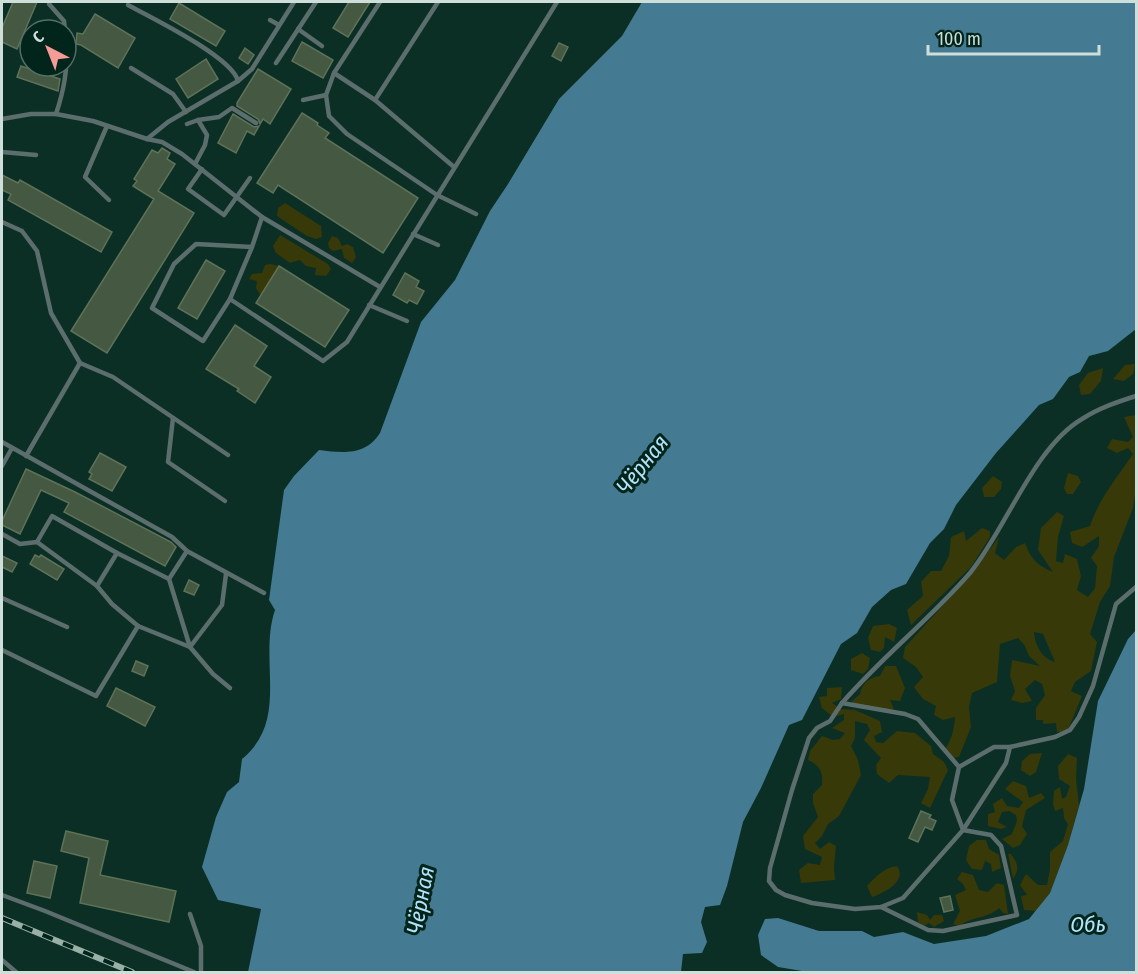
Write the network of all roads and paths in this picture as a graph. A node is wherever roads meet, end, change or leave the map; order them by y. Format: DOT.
graph roads {
  1 [pos="294,2"];
  2 [pos="316,2"];
  3 [pos="380,2"];
  4 [pos="438,2"];
  5 [pos="557,2"];
  6 [pos="49,4"];
  7 [pos="128,5"];
  8 [pos="61,18"];
  9 [pos="270,20"];
  10 [pos="279,25"];
  11 [pos="298,29"];
  12 [pos="322,46"];
  13 [pos="276,63"];
  14 [pos="131,68"];
  15 [pos="334,73"];
  16 [pos="65,78"];
  17 [pos="238,81"];
  18 [pos="326,95"];
  19 [pos="303,100"];
  20 [pos="375,100"];
  21 [pos="186,112"];
  22 [pos="56,114"];
  23 [pos="2,119"];
  24 [pos="198,120"];
  25 [pos="256,123"];
  26 [pos="187,124"];
  27 [pos="107,126"];
  28 [pos="147,139"];
  29 [pos="2,152"];
  30 [pos="36,155"];
  31 [pos="195,164"];
  32 [pos="454,167"];
  33 [pos="202,170"];
  34 [pos="250,178"];
  35 [pos="437,195"];
  36 [pos="237,196"];
  37 [pos="109,200"];
  38 [pos="476,214"];
  39 [pos="262,217"];
  40 [pos="2,222"];
  41 [pos="413,234"];
  42 [pos="438,245"];
  43 [pos="252,247"];
  44 [pos="380,287"];
  45 [pos="230,299"];
  46 [pos="369,305"];
  47 [pos="407,321"];
  48 [pos="80,363"];
  49 [pos="1137,396"];
  50 [pos="173,418"];
  51 [pos="2,442"];
  52 [pos="12,448"];
  53 [pos="228,455"];
  54 [pos="26,456"];
  55 [pos="2,466"];
  56 [pos="225,501"];
  57 [pos="2,534"];
  58 [pos="37,542"];
  59 [pos="187,551"];
  60 [pos="117,553"];
  61 [pos="226,574"];
  62 [pos="168,579"];
  63 [pos="97,586"];
  64 [pos="1137,587"];
  65 [pos="264,593"];
  66 [pos="2,598"];
  67 [pos="138,626"];
  68 [pos="67,627"];
  69 [pos="190,647"];
  70 [pos="2,650"];
  71 [pos="230,688"];
  72 [pos="842,703"];
  73 [pos="1010,747"];
  74 [pos="959,767"];
  75 [pos="963,830"];
  76 [pos="2,895"];
  77 [pos="881,907"];
  78 [pos="190,914"];
  79 [pos="2,960"];
  80 [pos="16,972"];
  81 [pos="194,972"];
  82 [pos="201,972"];
  1 -- 10 [label="lane"];
  2 -- 11 [label="lane"];
  3 -- 15 [label="lane"];
  4 -- 20 [label="lane"];
  5 -- 32 [label="lane"];
  6 -- 8 [label="lane"];
  7 -- 17 [label="lane"];
  9 -- 10 [label="lane"];
  10 -- 17 [label="lane"];
  11 -- 12 [label="lane"];
  11 -- 13 [label="lane"];
  14 -- 21 [label="lane"];
  15 -- 18 [label="lane"];
  15 -- 20 [label="lane"];
  16 -- 22 [label="lane"];
  17 -- 21 [label="lane"];
  18 -- 19 [label="lane"];
  18 -- 35 [label="lane"];
  20 -- 32 [label="lane"];
  21 -- 28 [label="lane"];
  22 -- 23 [label="lane"];
  22 -- 27 [label="lane"];
  24 -- 25 [label="lane"];
  24 -- 26 [label="lane"];
  24 -- 31 [label="lane"];
  27 -- 28 [label="lane"];
  27 -- 37 [label="lane"];
  28 -- 31 [label="lane"];
  29 -- 30 [label="lane"];
  31 -- 33 [label="lane"];
  32 -- 35 [label="lane"];
  33 -- 36 [label="lane"];
  33 -- 36 [label="lane"];
  34 -- 36 [label="lane"];
  35 -- 38 [label="lane"];
  35 -- 41 [label="lane"];
  36 -- 39 [label="lane"];
  39 -- 43 [label="lane"];
  39 -- 44 [label="lane"];
  40 -- 48 [label="lane"];
  41 -- 42 [label="lane"];
  41 -- 44 [label="lane"];
  43 -- 45 [label="lane"];
  43 -- 45 [label="lane"];
  44 -- 46 [label="lane"];
  45 -- 46 [label="lane"];
  46 -- 47 [label="lane"];
  48 -- 50 [label="lane"];
  48 -- 54 [label="lane"];
  49 -- 72 [label="lane"];
  50 -- 53 [label="lane"];
  50 -- 56 [label="lane"];
  51 -- 52 [label="lane"];
  52 -- 54 [label="lane"];
  52 -- 55 [label="lane"];
  54 -- 59 [label="lane"];
  57 -- 58 [label="lane"];
  58 -- 60 [label="lane"];
  58 -- 63 [label="lane"];
  59 -- 61 [label="lane"];
  59 -- 62 [label="lane"];
  60 -- 62 [label="lane"];
  60 -- 63 [label="lane"];
  61 -- 65 [label="lane"];
  61 -- 69 [label="lane"];
  62 -- 69 [label="lane"];
  63 -- 67 [label="lane"];
  64 -- 73 [label="lane"];
  66 -- 68 [label="lane"];
  67 -- 69 [label="lane"];
  67 -- 70 [label="lane"];
  69 -- 71 [label="lane"];
  72 -- 74 [label="lane"];
  72 -- 77 [label="lane"];
  73 -- 74 [label="lane"];
  73 -- 75 [label="lane"];
  74 -- 75 [label="lane"];
  75 -- 77 [label="lane"];
  75 -- 77 [label="lane"];
  76 -- 81 [label="lane"];
  78 -- 82 [label="lane"];
  79 -- 80 [label="lane"];
}
